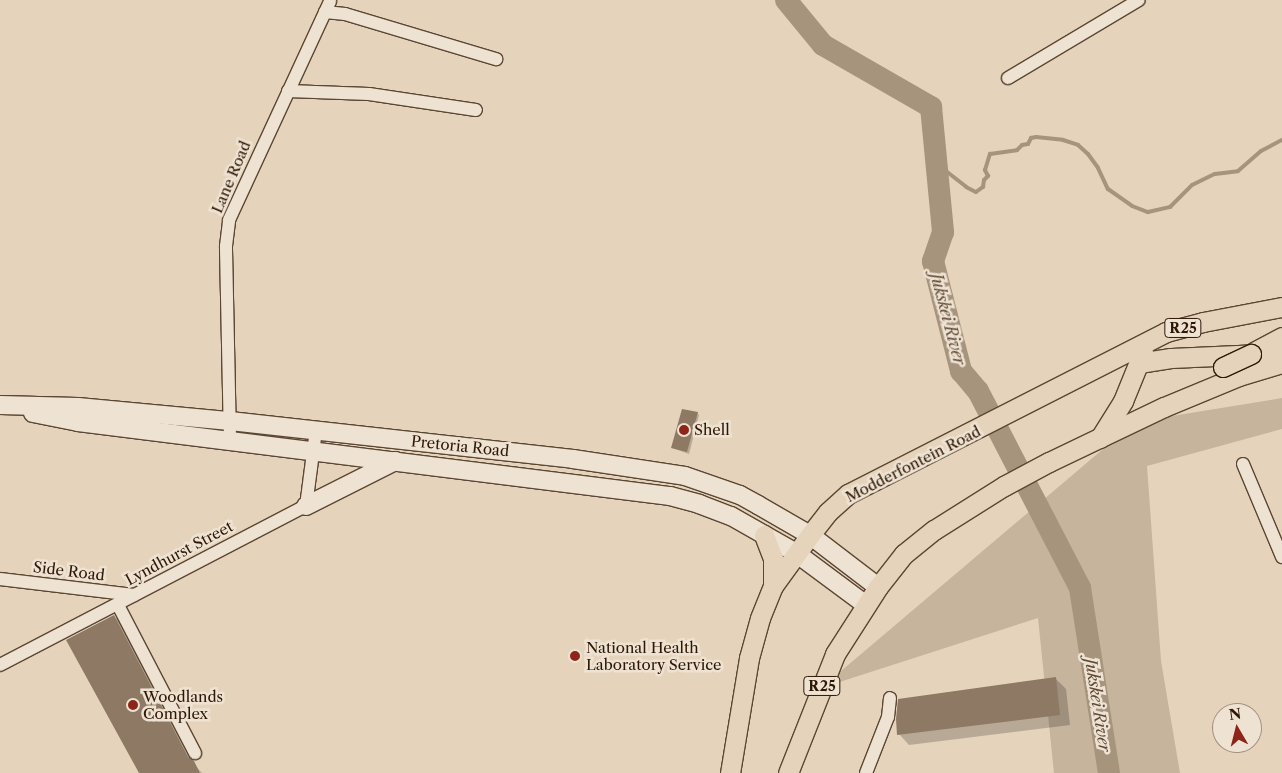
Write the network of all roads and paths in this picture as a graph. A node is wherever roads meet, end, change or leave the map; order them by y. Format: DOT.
graph roads {
  1 [pos="1139,0"];
  2 [pos="328,7"];
  3 [pos="496,59"];
  4 [pos="1008,78"];
  5 [pos="288,91"];
  6 [pos="476,110"];
  7 [pos="1282,308"];
  8 [pos="1282,337"];
  9 [pos="1146,344"];
  10 [pos="1282,353"];
  11 [pos="1139,363"];
  12 [pos="1282,363"];
  13 [pos="6,406"];
  14 [pos="1164,407"];
  15 [pos="230,421"];
  16 [pos="316,430"];
  17 [pos="1100,438"];
  18 [pos="230,440"];
  19 [pos="447,445"];
  20 [pos="314,452"];
  21 [pos="395,460"];
  22 [pos="1243,464"];
  23 [pos="444,466"];
  24 [pos="306,506"];
  25 [pos="764,535"];
  26 [pos="810,535"];
  27 [pos="796,553"];
  28 [pos="1282,557"];
  29 [pos="0,579"];
  30 [pos="773,586"];
  31 [pos="878,587"];
  32 [pos="134,595"];
  33 [pos="118,604"];
  34 [pos="866,605"];
  35 [pos="0,665"];
  36 [pos="890,698"];
  37 [pos="195,753"];
  38 [pos="730,773"];
  39 [pos="788,773"];
  40 [pos="866,773"];
  1 -- 4 [label="street"];
  2 -- 3 [label="street"];
  2 -- 5 [label="street, Lane Road"];
  5 -- 6 [label="street"];
  5 -- 15 [label="street, Lane Road"];
  7 -- 9 [label="main road, Modderfontein Road / R25"];
  8 -- 14 [label="main road, bridge"];
  9 -- 11 [label="main road, R25"];
  9 -- 26 [label="main road, Modderfontein Road / R25"];
  10 -- 11 [label="main road"];
  11 -- 17 [label="main road, R25"];
  12 -- 14 [label="main road, R25"];
  13 -- 15 [label="main road, Pretoria Road"];
  13 -- 18 [label="main road, Pretoria Road"];
  14 -- 17 [label="main road, R25"];
  15 -- 16 [label="main road, Pretoria Road"];
  15 -- 18 [label="street, Lane Road"];
  16 -- 19 [label="main road, Pretoria Road"];
  16 -- 20 [label="street"];
  17 -- 31 [label="main road, R25"];
  18 -- 20 [label="main road, Pretoria Road"];
  19 -- 23 [label="main road"];
  19 -- 26 [label="main road, Pretoria Road"];
  20 -- 21 [label="main road, Pretoria Road"];
  20 -- 24 [label="street"];
  21 -- 23 [label="main road, Pretoria Road"];
  21 -- 24 [label="main road"];
  22 -- 28 [label="street"];
  23 -- 25 [label="main road, Pretoria Road"];
  24 -- 32 [label="street, Lyndhurst Street"];
  25 -- 27 [label="main road, Pretoria Road"];
  25 -- 30 [label="main road"];
  26 -- 27 [label="main road, Modderfontein Road / R25"];
  26 -- 31 [label="main road, Pretoria Road"];
  27 -- 30 [label="main road, Modderfontein Road / R25"];
  27 -- 34 [label="main road, Pretoria Road"];
  29 -- 32 [label="street, Side Road"];
  30 -- 38 [label="main road, Modderfontein Road / R25"];
  31 -- 34 [label="main road, R25"];
  32 -- 33 [label="street, Lyndhurst Street"];
  33 -- 35 [label="street, Lyndhurst Street"];
  33 -- 37 [label="street"];
  34 -- 39 [label="main road, R25"];
  36 -- 40 [label="street"];
}
